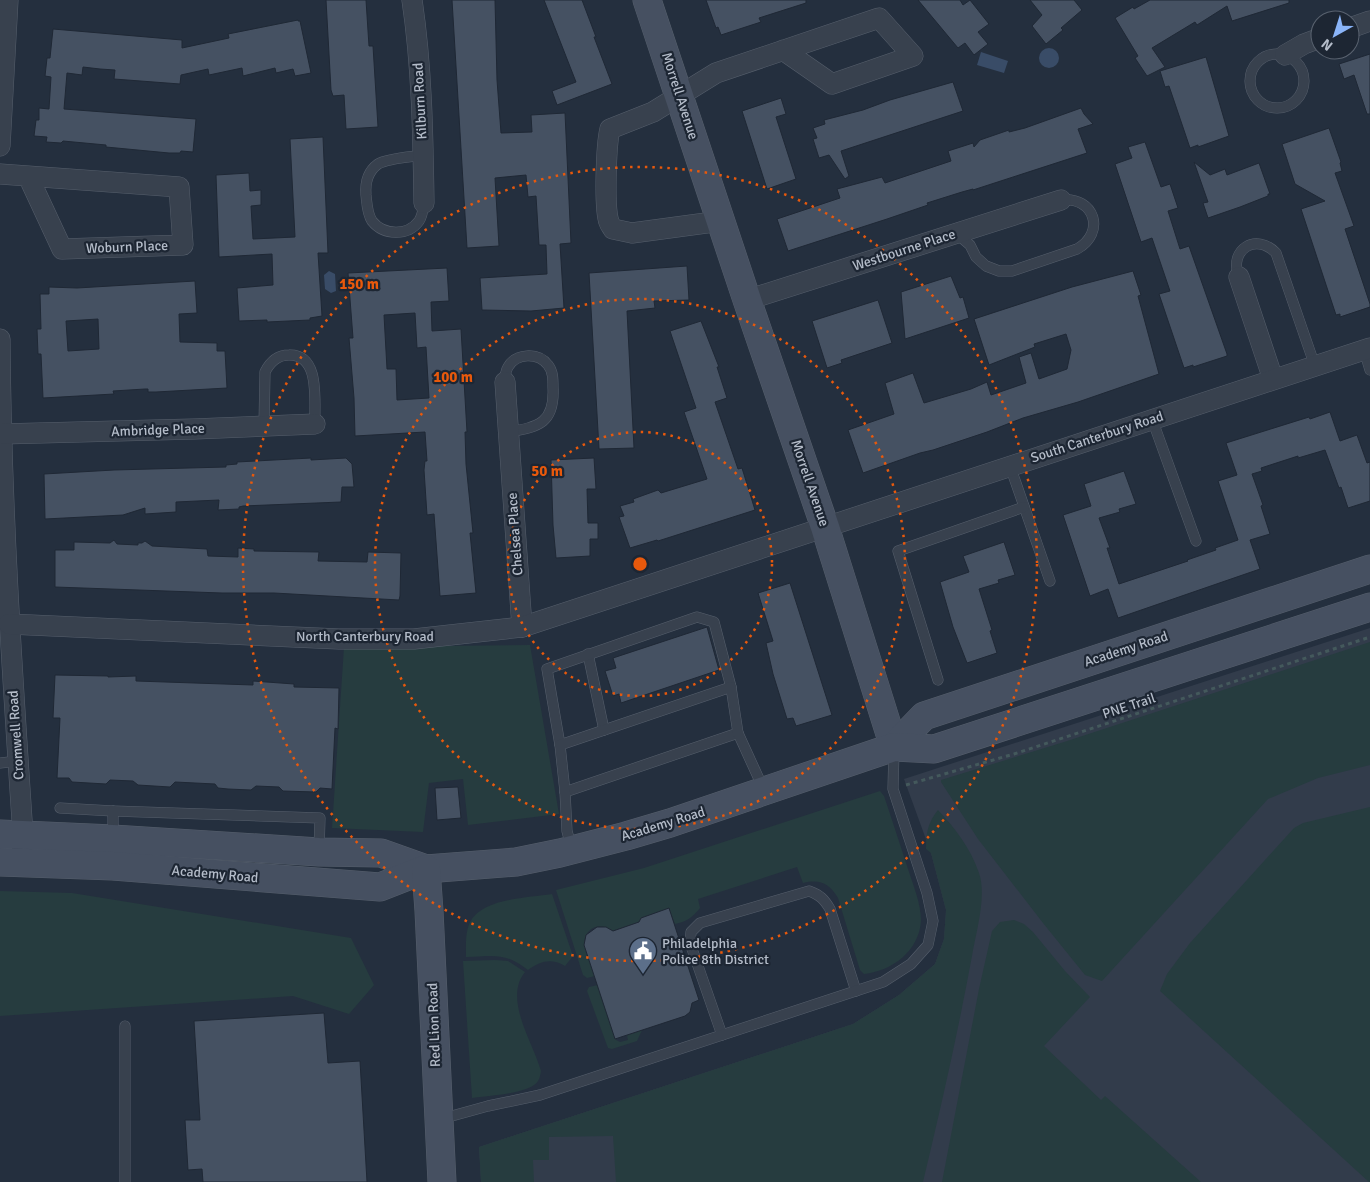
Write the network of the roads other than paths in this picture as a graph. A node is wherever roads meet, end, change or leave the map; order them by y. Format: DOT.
graph roads {
  1 [pos="8,0"];
  2 [pos="412,0"];
  3 [pos="647,0"];
  4 [pos="1310,42"];
  5 [pos="783,50"];
  6 [pos="1285,55"];
  7 [pos="680,94"];
  8 [pos="0,146"];
  9 [pos="423,155"];
  10 [pos="0,174"];
  11 [pos="28,176"];
  12 [pos="1061,200"];
  13 [pos="424,203"];
  14 [pos="721,221"];
  15 [pos="956,233"];
  16 [pos="1239,277"];
  17 [pos="747,300"];
  18 [pos="0,339"];
  19 [pos="1367,349"];
  20 [pos="1315,366"];
  21 [pos="1370,370"];
  22 [pos="1273,379"];
  23 [pos="505,382"];
  24 [pos="1152,419"];
  25 [pos="315,424"];
  26 [pos="264,426"];
  27 [pos="508,432"];
  28 [pos="1,434"];
  29 [pos="1010,466"];
  30 [pos="1024,507"];
  31 [pos="825,527"];
  32 [pos="1196,540"];
  33 [pos="1370,569"];
  34 [pos="1050,581"];
  35 [pos="1370,607"];
  36 [pos="8,624"];
  37 [pos="522,626"];
  38 [pos="588,654"];
  39 [pos="938,680"];
  40 [pos="731,687"];
  41 [pos="604,730"];
  42 [pos="738,733"];
  43 [pos="560,745"];
  44 [pos="894,747"];
  45 [pos="9,762"];
  46 [pos="764,791"];
  47 [pos="565,792"];
  48 [pos="60,808"];
  49 [pos="113,811"];
  50 [pos="12,835"];
  51 [pos="572,850"];
  52 [pos="113,852"];
  53 [pos="319,852"];
  54 [pos="10,862"];
  55 [pos="426,869"];
  56 [pos="856,991"];
  57 [pos="125,1026"];
  58 [pos="722,1035"];
  59 [pos="438,1119"];
  60 [pos="125,1182"];
  61 [pos="442,1182"];
  1 -- 8 [label="street"];
  2 -- 9 [label="street, Kilburn Road"];
  3 -- 7 [label="main road, Morrell Avenue"];
  4 -- 6 [label="street"];
  5 -- 5 [label="street"];
  5 -- 7 [label="street"];
  6 -- 6 [label="lane"];
  7 -- 14 [label="main road, Morrell Avenue"];
  7 -- 14 [label="street"];
  9 -- 13 [label="street, Kilburn Road"];
  9 -- 13 [label="lane"];
  10 -- 11 [label="street, Woburn Place"];
  11 -- 11 [label="street, Woburn Place"];
  12 -- 15 [label="street, Westbourne Place"];
  12 -- 15 [label="lane"];
  14 -- 17 [label="main road, Morrell Avenue"];
  15 -- 17 [label="street, Westbourne Place"];
  16 -- 20 [label="lane"];
  16 -- 22 [label="street"];
  17 -- 31 [label="main road, Morrell Avenue"];
  18 -- 28 [label="street, Cromwell Road"];
  19 -- 20 [label="street, South Canterbury Road"];
  19 -- 21 [label="lane"];
  20 -- 22 [label="street, South Canterbury Road"];
  22 -- 24 [label="street, South Canterbury Road"];
  23 -- 27 [label="street, Chelsea Place"];
  23 -- 27 [label="lane"];
  24 -- 29 [label="street, South Canterbury Road"];
  24 -- 32 [label="lane"];
  25 -- 26 [label="street, Ambridge Place"];
  25 -- 26 [label="lane"];
  26 -- 28 [label="street, Ambridge Place"];
  27 -- 37 [label="street, Chelsea Place"];
  28 -- 36 [label="street, Cromwell Road"];
  29 -- 30 [label="lane"];
  29 -- 31 [label="street, South Canterbury Road"];
  30 -- 34 [label="lane"];
  30 -- 39 [label="lane"];
  31 -- 37 [label="street, North Canterbury Road"];
  31 -- 44 [label="main road, Morrell Avenue"];
  33 -- 44 [label="main road, Academy Road"];
  35 -- 44 [label="main road, Academy Road"];
  36 -- 37 [label="street, North Canterbury Road"];
  36 -- 45 [label="street, Cromwell Road"];
  38 -- 40 [label="lane"];
  38 -- 41 [label="lane"];
  38 -- 43 [label="lane"];
  40 -- 41 [label="lane"];
  40 -- 42 [label="lane"];
  41 -- 43 [label="lane"];
  42 -- 46 [label="lane"];
  42 -- 47 [label="lane"];
  43 -- 47 [label="lane"];
  44 -- 46 [label="main road, Academy Road"];
  44 -- 56 [label="lane"];
  45 -- 50 [label="street, Cromwell Road"];
  46 -- 51 [label="main road, Academy Road"];
  47 -- 51 [label="lane"];
  48 -- 49 [label="lane"];
  49 -- 52 [label="lane"];
  49 -- 53 [label="lane"];
  50 -- 52 [label="main road, Academy Road"];
  50 -- 54 [label="street, Cromwell Road"];
  51 -- 55 [label="main road, Academy Road"];
  52 -- 53 [label="main road, Academy Road"];
  52 -- 54 [label="main road, Academy Road"];
  52 -- 55 [label="main road, Academy Road"];
  53 -- 55 [label="main road, Academy Road"];
  55 -- 59 [label="main road, Red Lion Road"];
  56 -- 58 [label="lane"];
  56 -- 58 [label="lane"];
  57 -- 60 [label="lane"];
  58 -- 59 [label="lane"];
  59 -- 61 [label="main road, Red Lion Road"];
}
